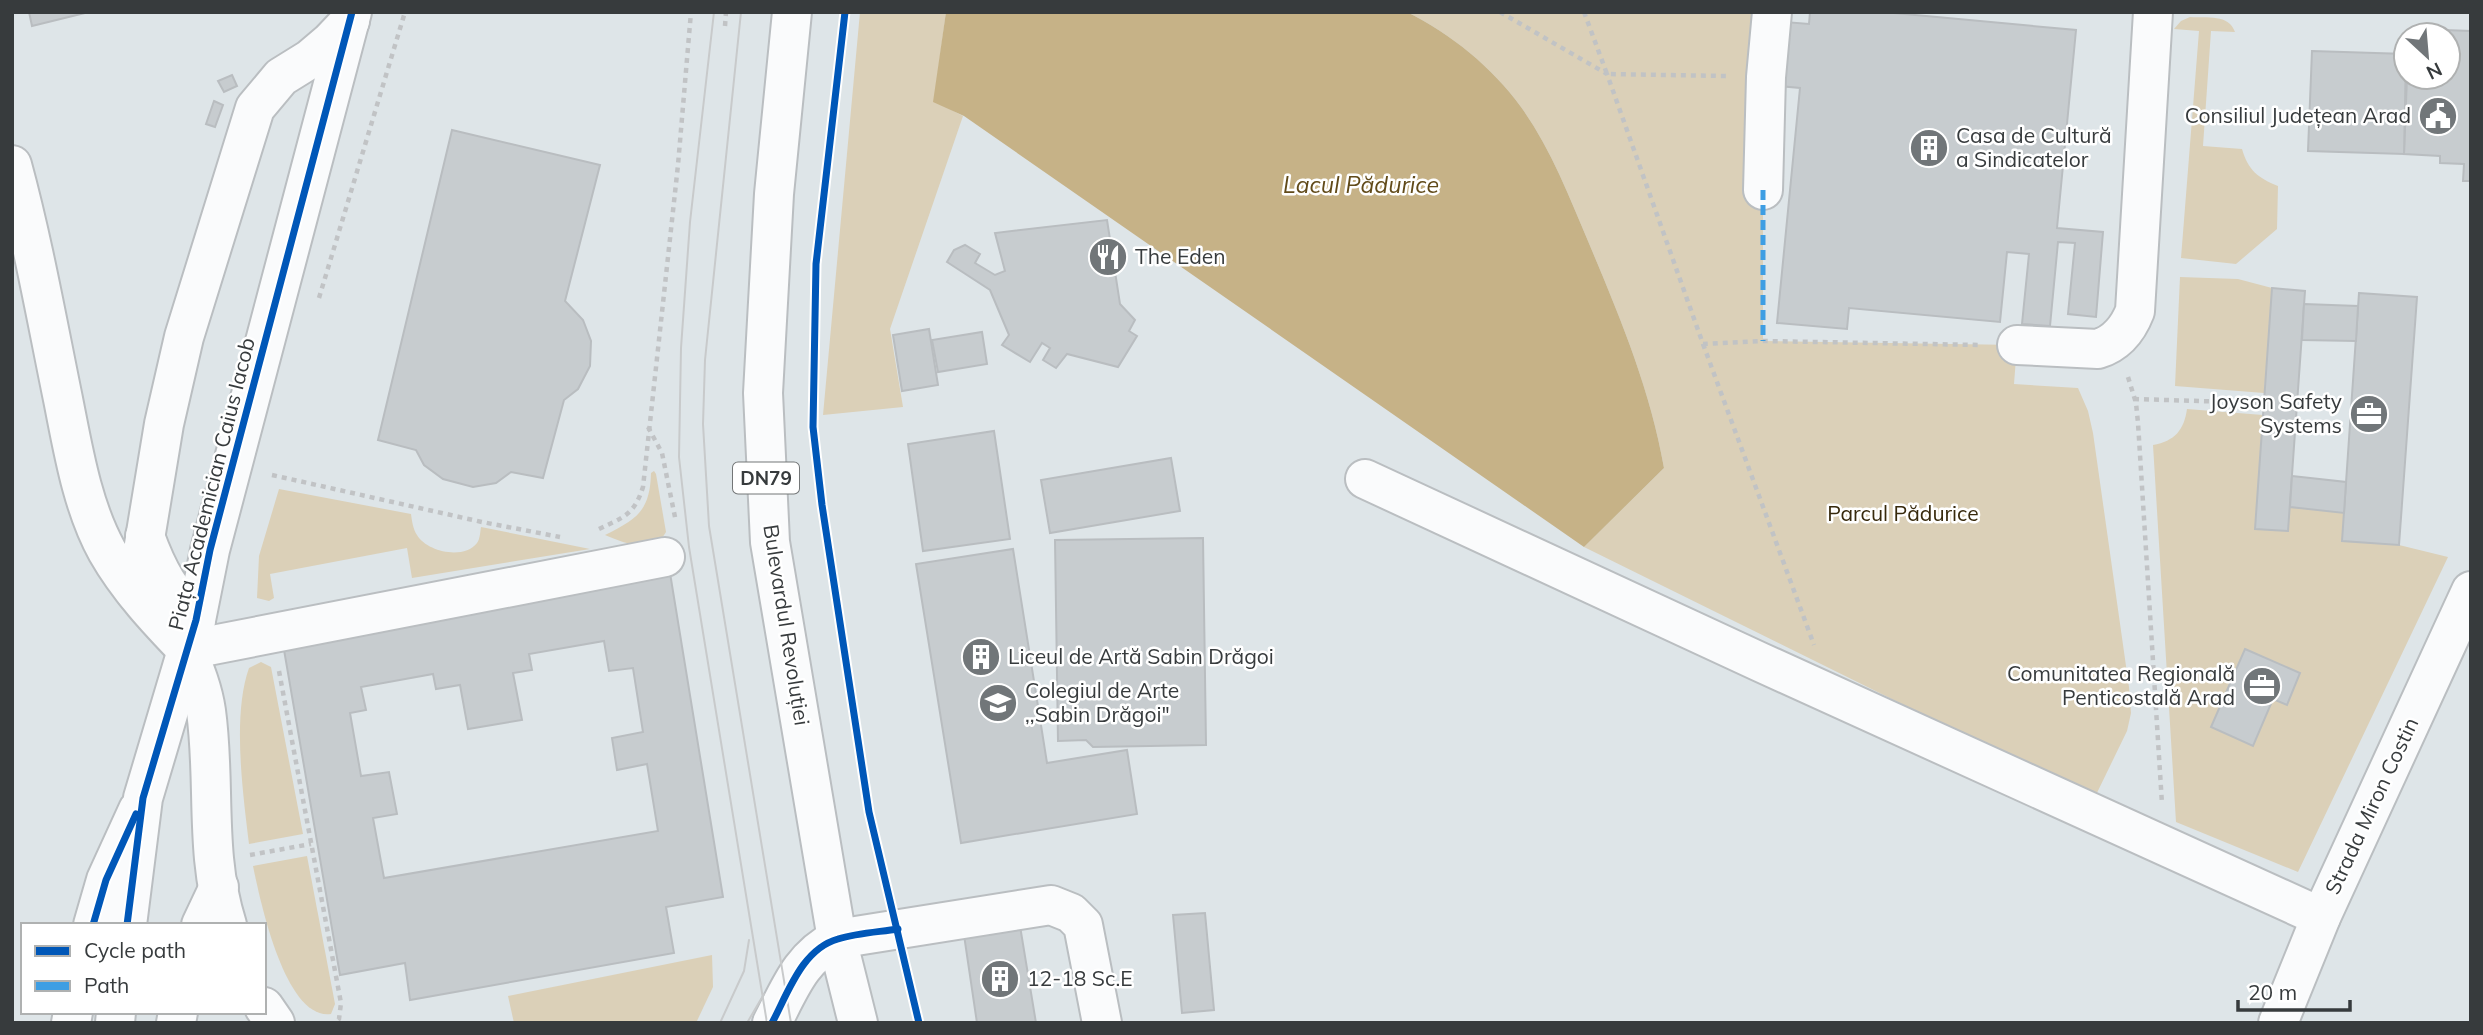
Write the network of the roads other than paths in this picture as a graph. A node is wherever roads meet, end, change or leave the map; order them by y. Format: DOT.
graph roads {
  1 [pos="792,12"];
  2 [pos="1772,12"];
  3 [pos="2153,12"];
  4 [pos="351,17"];
  5 [pos="12,165"];
  6 [pos="1763,190"];
  7 [pos="2017,345"];
  8 [pos="1365,479"];
  9 [pos="145,536"];
  10 [pos="665,556"];
  11 [pos="2471,591"];
  12 [pos="136,593"];
  13 [pos="192,635"];
  14 [pos="144,798"];
  15 [pos="229,872"];
  16 [pos="2321,917"];
  17 [pos="94,923"];
  18 [pos="127,923"];
  19 [pos="202,923"];
  20 [pos="228,923"];
  21 [pos="837,939"];
  22 [pos="772,1023"];
  23 [pos="858,1023"];
  24 [pos="1102,1023"];
  25 [pos="2278,1023"];
  1 -- 21 [label="main road, Bulevardul Revoluției / DN79"];
  2 -- 6 [label="main road"];
  3 -- 7 [label="main road"];
  4 -- 9 [label="main road"];
  4 -- 13 [label="main road, Piața Academician Caius Iacob"];
  5 -- 12 [label="main road, Piața Academician Caius Iacob"];
  8 -- 16 [label="main road"];
  9 -- 12 [label="main road"];
  9 -- 13 [label="main road"];
  10 -- 13 [label="main road, Piața Academician Caius Iacob"];
  11 -- 16 [label="main road, Strada Miron Costin"];
  12 -- 13 [label="main road, Piața Academician Caius Iacob"];
  13 -- 14 [label="main road, Piața Academician Caius Iacob"];
  13 -- 15 [label="main road, Piața Academician Caius Iacob"];
  14 -- 17 [label="main road"];
  14 -- 18 [label="main road, Piața Academician Caius Iacob"];
  15 -- 19 [label="main road"];
  15 -- 20 [label="main road, Piața Academician Caius Iacob"];
  16 -- 25 [label="main road, Strada Miron Costin"];
  21 -- 22 [label="main road"];
  21 -- 23 [label="main road, Bulevardul Revoluției"];
  21 -- 24 [label="main road"];
}
